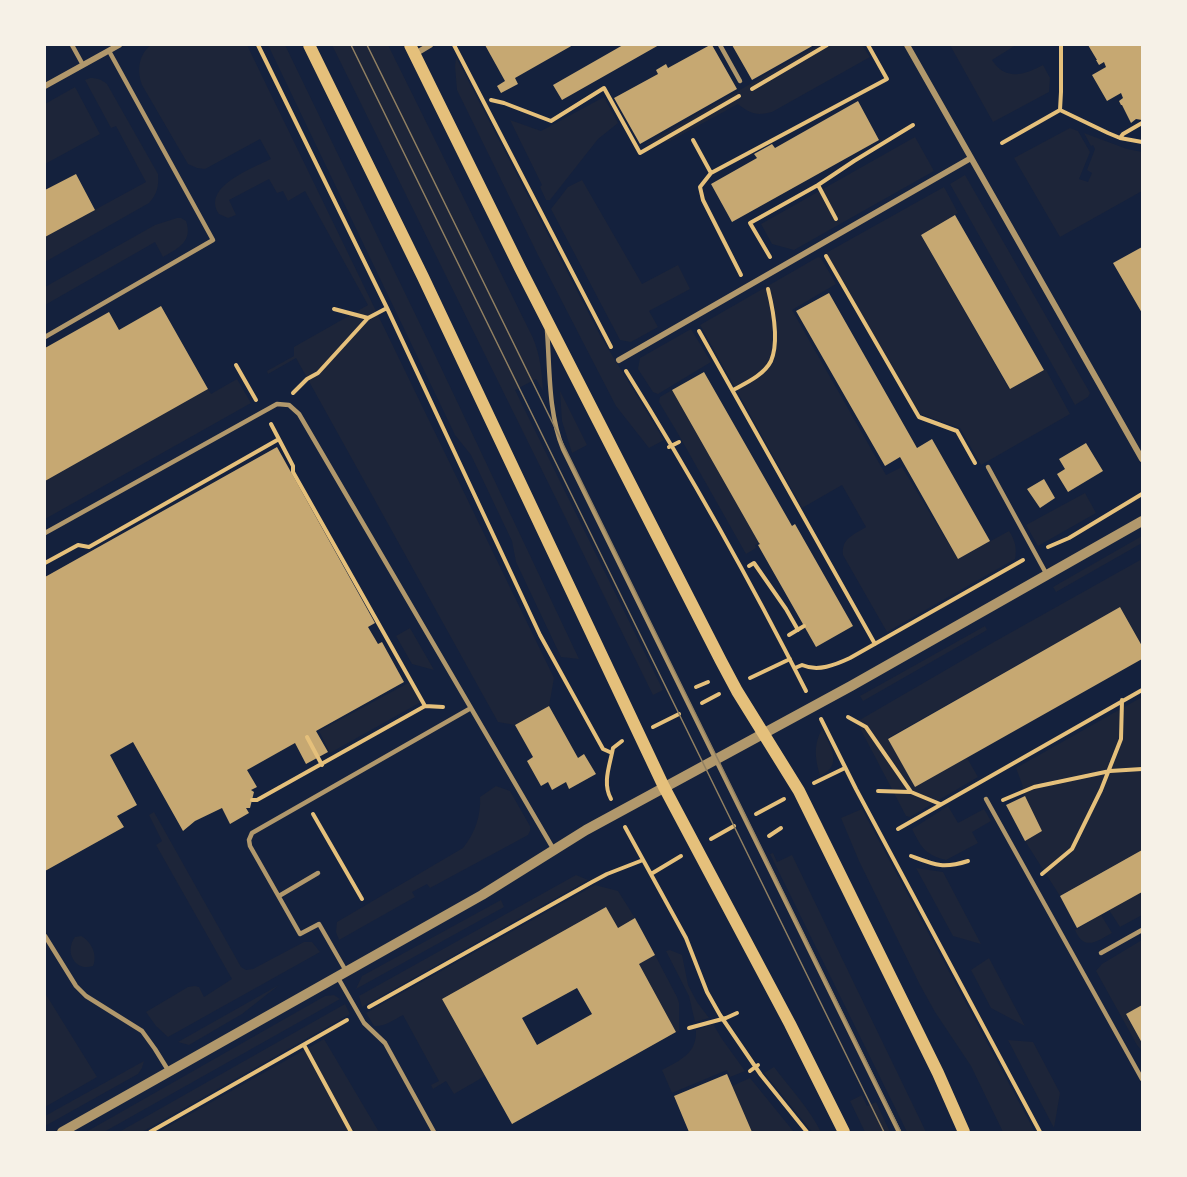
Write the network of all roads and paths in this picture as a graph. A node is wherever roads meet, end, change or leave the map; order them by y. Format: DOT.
graph roads {
  1 [pos="72,45"];
  2 [pos="119,45"];
  3 [pos="258,45"];
  4 [pos="309,45"];
  5 [pos="430,45"];
  6 [pos="720,45"];
  7 [pos="827,45"];
  8 [pos="868,45"];
  9 [pos="907,45"];
  10 [pos="1066,45"];
  11 [pos="1060,46"];
  12 [pos="413,50"];
  13 [pos="109,51"];
  14 [pos="83,65"];
  15 [pos="740,81"];
  16 [pos="45,86"];
  17 [pos="491,100"];
  18 [pos="1060,110"];
  19 [pos="1142,123"];
  20 [pos="913,125"];
  21 [pos="1120,138"];
  22 [pos="693,140"];
  23 [pos="1142,142"];
  24 [pos="1002,143"];
  25 [pos="971,158"];
  26 [pos="711,173"];
  27 [pos="818,185"];
  28 [pos="843,232"];
  29 [pos="820,245"];
  30 [pos="777,270"];
  31 [pos="765,277"];
  32 [pos="747,287"];
  33 [pos="387,308"];
  34 [pos="334,309"];
  35 [pos="368,318"];
  36 [pos="546,319"];
  37 [pos="692,319"];
  38 [pos="45,338"];
  39 [pos="620,360"];
  40 [pos="236,365"];
  41 [pos="307,379"];
  42 [pos="733,390"];
  43 [pos="256,400"];
  44 [pos="679,442"];
  45 [pos="669,447"];
  46 [pos="1142,459"];
  47 [pos="988,467"];
  48 [pos="978,469"];
  49 [pos="1140,495"];
  50 [pos="1142,521"];
  51 [pos="45,533"];
  52 [pos="1034,553"];
  53 [pos="45,563"];
  54 [pos="749,566"];
  55 [pos="1047,575"];
  56 [pos="804,626"];
  57 [pos="798,630"];
  58 [pos="789,635"];
  59 [pos="875,644"];
  60 [pos="795,668"];
  61 [pos="708,682"];
  62 [pos="690,690"];
  63 [pos="1142,690"];
  64 [pos="1122,700"];
  65 [pos="426,706"];
  66 [pos="471,708"];
  67 [pos="848,717"];
  68 [pos="824,725"];
  69 [pos="763,733"];
  70 [pos="307,737"];
  71 [pos="612,753"];
  72 [pos="715,759"];
  73 [pos="322,765"];
  74 [pos="845,768"];
  75 [pos="1142,769"];
  76 [pos="1110,771"];
  77 [pos="821,780"];
  78 [pos="664,787"];
  79 [pos="878,791"];
  80 [pos="911,792"];
  81 [pos="986,799"];
  82 [pos="252,800"];
  83 [pos="1000,801"];
  84 [pos="306,802"];
  85 [pos="941,804"];
  86 [pos="898,829"];
  87 [pos="554,850"];
  88 [pos="911,856"];
  89 [pos="643,860"];
  90 [pos="968,861"];
  91 [pos="663,867"];
  92 [pos="318,873"];
  93 [pos="651,874"];
  94 [pos="1039,876"];
  95 [pos="279,896"];
  96 [pos="362,899"];
  97 [pos="1142,930"];
  98 [pos="45,936"];
  99 [pos="1101,953"];
  100 [pos="341,974"];
  101 [pos="737,1013"];
  102 [pos="358,1014"];
  103 [pos="689,1028"];
  104 [pos="304,1045"];
  105 [pos="758,1065"];
  106 [pos="169,1071"];
  107 [pos="750,1071"];
  108 [pos="1142,1079"];
  109 [pos="62,1132"];
  110 [pos="150,1132"];
  111 [pos="351,1132"];
  112 [pos="434,1132"];
  113 [pos="844,1132"];
  114 [pos="899,1132"];
  115 [pos="964,1132"];
  116 [pos="1040,1132"];
  1 -- 14 [label="lane"];
  2 -- 13 [label="street"];
  3 -- 33 [label="path"];
  4 -- 78 [label="main road"];
  5 -- 12 [label="street"];
  6 -- 15 [label="lane"];
  7 -- 17 [label="path"];
  8 -- 26 [label="path"];
  9 -- 25 [label="street"];
  10 -- 11 [label="path"];
  11 -- 18 [label="path"];
  12 -- 36 [label="main road"];
  13 -- 14 [label="street"];
  13 -- 38 [label="lane"];
  14 -- 16 [label="street"];
  18 -- 21 [label="path"];
  18 -- 24 [label="path"];
  19 -- 21 [label="path"];
  20 -- 27 [label="path"];
  21 -- 23 [label="path"];
  22 -- 26 [label="path"];
  25 -- 28 [label="street"];
  25 -- 46 [label="street"];
  26 -- 32 [label="path"];
  27 -- 28 [label="path"];
  27 -- 30 [label="path"];
  28 -- 29 [label="street"];
  29 -- 30 [label="street"];
  29 -- 48 [label="path"];
  30 -- 31 [label="street"];
  31 -- 32 [label="street"];
  31 -- 42 [label="path"];
  32 -- 37 [label="street"];
  33 -- 35 [label="path"];
  33 -- 71 [label="path"];
  34 -- 35 [label="path"];
  35 -- 41 [label="path"];
  36 -- 69 [label="main road"];
  36 -- 72 [label="lane"];
  37 -- 39 [label="street"];
  37 -- 42 [label="path"];
  40 -- 43 [label="path"];
  42 -- 59 [label="path"];
  44 -- 45 [label="path"];
  47 -- 52 [label="lane"];
  49 -- 52 [label="path"];
  50 -- 55 [label="street"];
  51 -- 66 [label="lane"];
  52 -- 55 [label="lane"];
  52 -- 59 [label="path"];
  53 -- 65 [label="path"];
  54 -- 57 [label="path"];
  55 -- 69 [label="street"];
  56 -- 57 [label="path"];
  57 -- 58 [label="path"];
  59 -- 60 [label="path"];
  61 -- 62 [label="path"];
  63 -- 64 [label="path"];
  64 -- 76 [label="path"];
  64 -- 85 [label="path"];
  65 -- 66 [label="path"];
  65 -- 73 [label="path"];
  66 -- 84 [label="lane"];
  66 -- 87 [label="lane"];
  67 -- 80 [label="path"];
  68 -- 74 [label="path"];
  69 -- 72 [label="street"];
  69 -- 115 [label="main road"];
  70 -- 73 [label="path"];
  72 -- 78 [label="street"];
  72 -- 114 [label="lane"];
  73 -- 82 [label="path"];
  74 -- 77 [label="path"];
  74 -- 116 [label="path"];
  75 -- 76 [label="path"];
  76 -- 83 [label="path"];
  76 -- 94 [label="path"];
  78 -- 87 [label="street"];
  78 -- 113 [label="main road"];
  79 -- 80 [label="path"];
  80 -- 85 [label="path"];
  81 -- 108 [label="lane"];
  84 -- 95 [label="lane"];
  84 -- 96 [label="path"];
  85 -- 86 [label="path"];
  87 -- 100 [label="street"];
  88 -- 90 [label="path"];
  89 -- 102 [label="path"];
  91 -- 93 [label="path"];
  92 -- 95 [label="lane"];
  95 -- 100 [label="lane"];
  97 -- 99 [label="lane"];
  98 -- 106 [label="lane"];
  100 -- 102 [label="lane"];
  100 -- 106 [label="street"];
  101 -- 103 [label="path"];
  102 -- 104 [label="path"];
  102 -- 112 [label="lane"];
  104 -- 110 [label="path"];
  104 -- 111 [label="path"];
  105 -- 107 [label="path"];
  106 -- 109 [label="street"];
}
